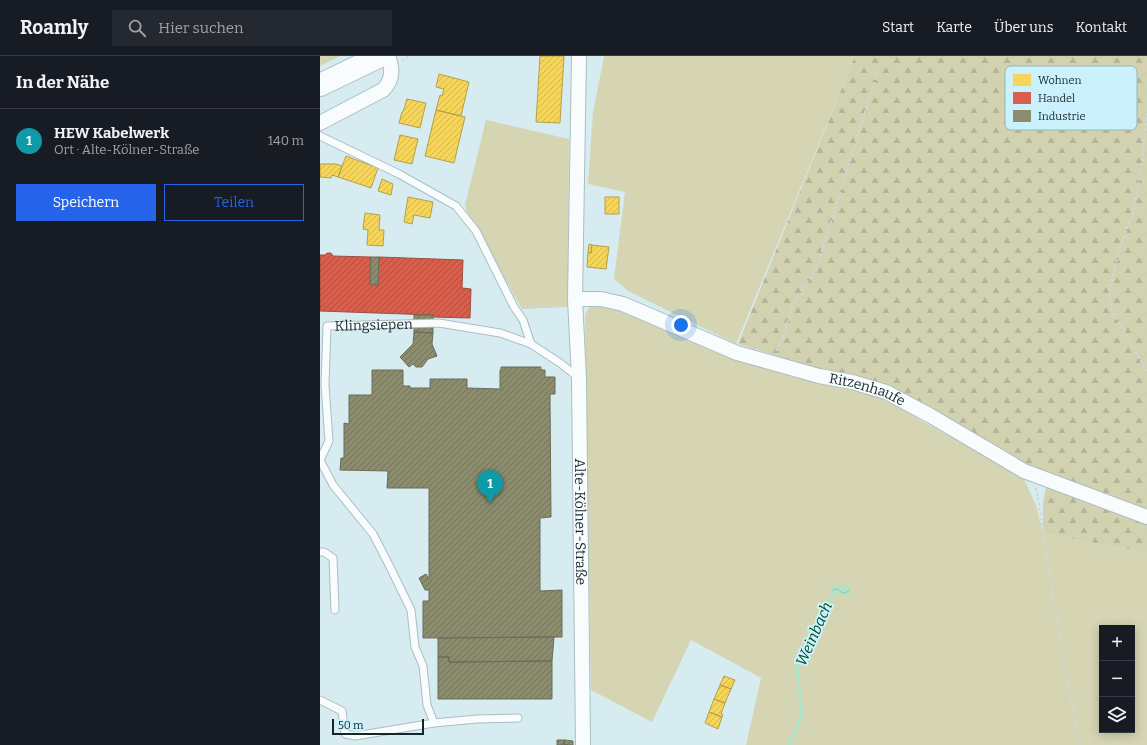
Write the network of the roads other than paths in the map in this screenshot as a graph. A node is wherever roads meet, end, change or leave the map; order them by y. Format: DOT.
graph roads {
  1 [pos="380,56"];
  2 [pos="388,56"];
  3 [pos="579,56"];
  4 [pos="320,85"];
  5 [pos="320,123"];
  6 [pos="320,136"];
  7 [pos="575,302"];
  8 [pos="531,344"];
  9 [pos="579,378"];
  10 [pos="320,460"];
  11 [pos="1147,517"];
  12 [pos="320,552"];
  13 [pos="335,610"];
  14 [pos="320,700"];
  15 [pos="518,718"];
  16 [pos="434,723"];
  17 [pos="583,745"];
  1 -- 4 [label="main road"];
  2 -- 5 [label="street"];
  3 -- 7 [label="street"];
  6 -- 8 [label="lane"];
  7 -- 9 [label="street, Alte-Kölner-Straße"];
  7 -- 11 [label="street, Ritzenhaufe"];
  8 -- 9 [label="lane, Klingsiepen"];
  8 -- 10 [label="lane, Klingsiepen"];
  9 -- 17 [label="street, Alte-Kölner-Straße"];
  10 -- 16 [label="lane"];
  12 -- 13 [label="lane"];
  14 -- 16 [label="lane"];
  15 -- 16 [label="lane"];
}
